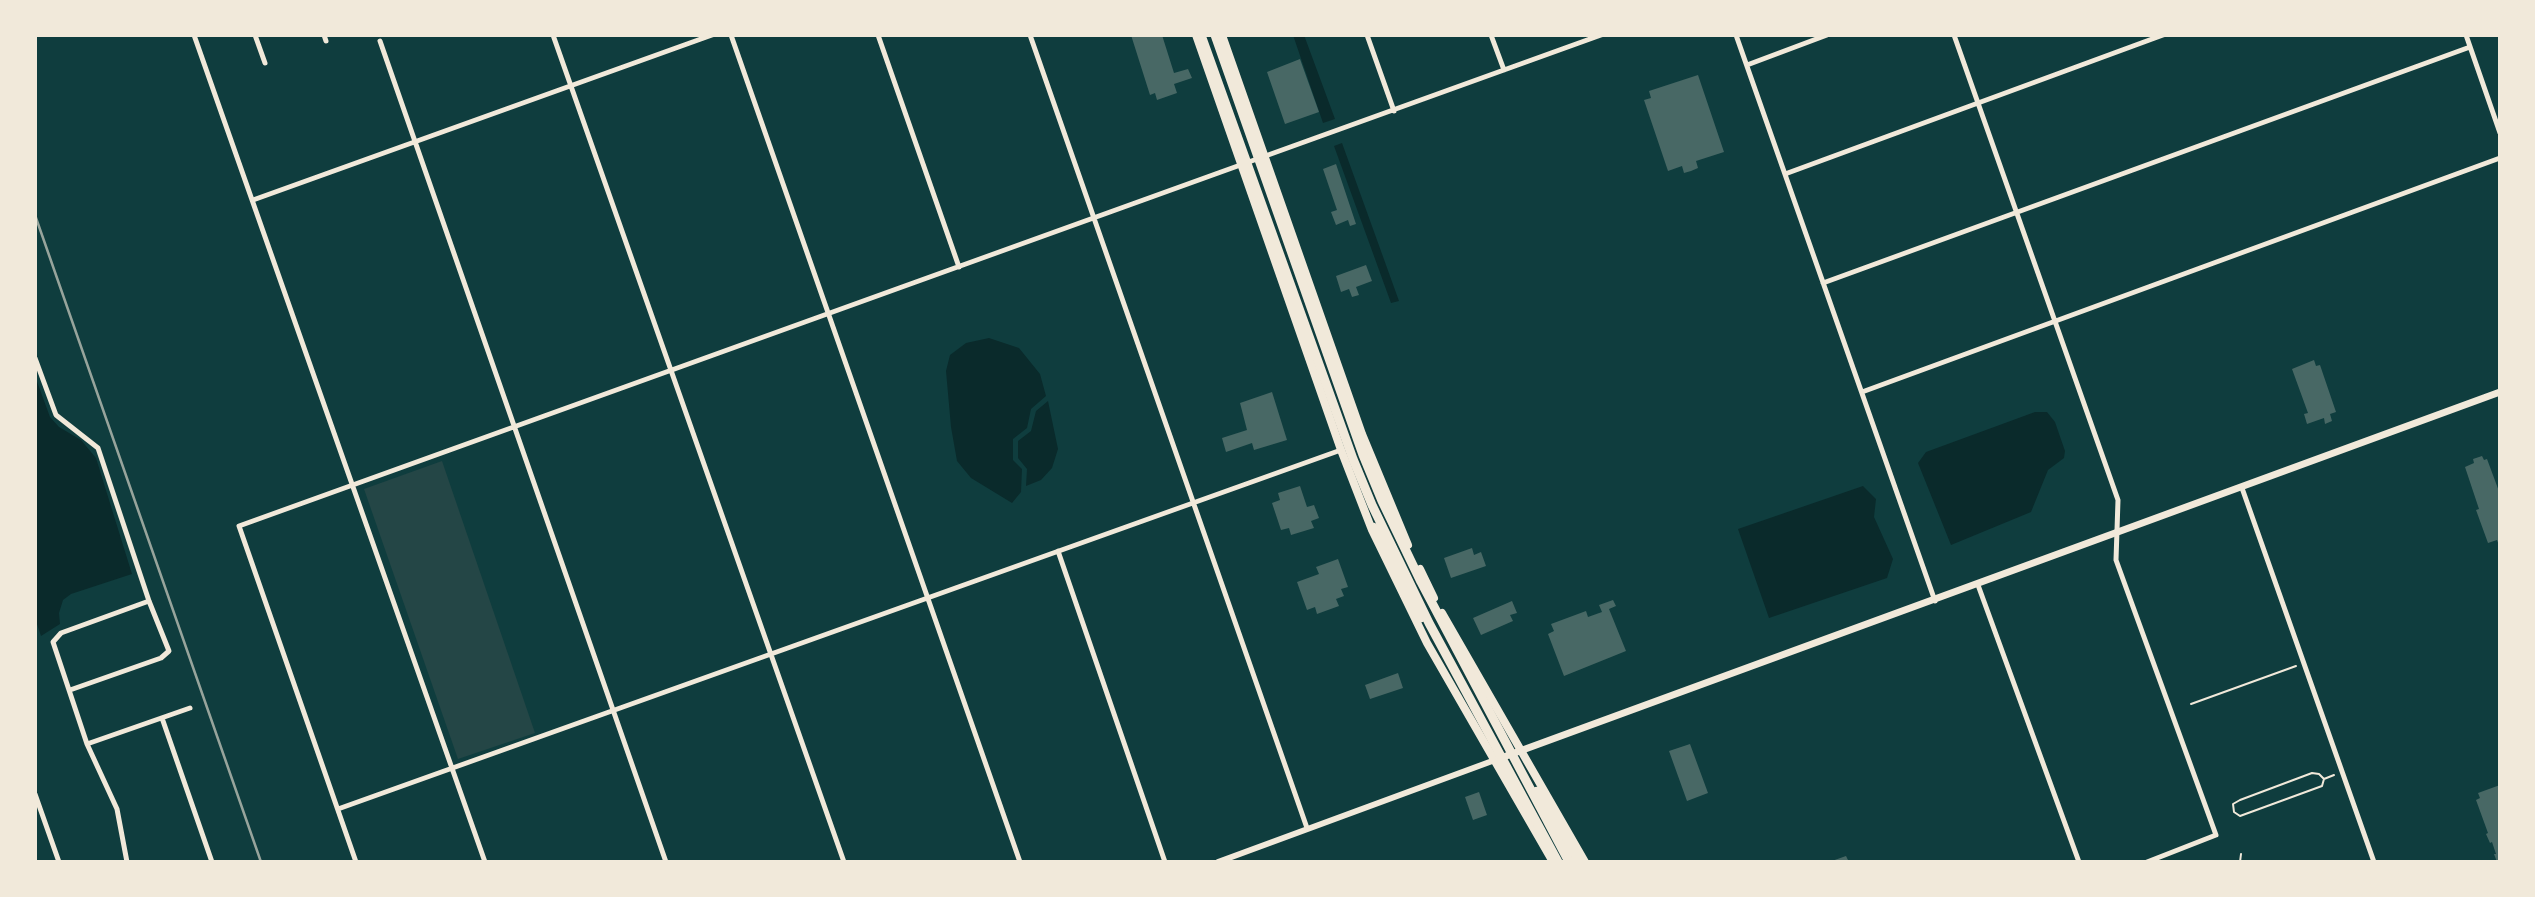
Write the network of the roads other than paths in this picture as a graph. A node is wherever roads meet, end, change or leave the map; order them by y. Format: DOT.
graph roads {
  1 [pos="194,35"];
  2 [pos="255,35"];
  3 [pos="553,35"];
  4 [pos="712,35"];
  5 [pos="731,35"];
  6 [pos="878,35"];
  7 [pos="1031,35"];
  8 [pos="1199,35"];
  9 [pos="1215,35"];
  10 [pos="1222,35"];
  11 [pos="1367,35"];
  12 [pos="1491,35"];
  13 [pos="1601,35"];
  14 [pos="1736,35"];
  15 [pos="1827,35"];
  16 [pos="1954,35"];
  17 [pos="2163,35"];
  18 [pos="2466,35"];
  19 [pos="380,41"];
  20 [pos="2470,47"];
  21 [pos="265,63"];
  22 [pos="1746,65"];
  23 [pos="1504,70"];
  24 [pos="571,86"];
  25 [pos="1978,103"];
  26 [pos="1394,111"];
  27 [pos="2500,133"];
  28 [pos="414,142"];
  29 [pos="1265,156"];
  30 [pos="2500,159"];
  31 [pos="1241,165"];
  32 [pos="1785,174"];
  33 [pos="253,200"];
  34 [pos="2017,213"];
  35 [pos="1094,218"];
  36 [pos="959,267"];
  37 [pos="1305,271"];
  38 [pos="1824,283"];
  39 [pos="828,314"];
  40 [pos="2054,322"];
  41 [pos="1303,340"];
  42 [pos="35,358"];
  43 [pos="671,370"];
  44 [pos="1861,392"];
  45 [pos="2500,393"];
  46 [pos="514,426"];
  47 [pos="1341,450"];
  48 [pos="352,485"];
  49 [pos="2242,488"];
  50 [pos="1384,492"];
  51 [pos="1194,502"];
  52 [pos="1366,516"];
  53 [pos="2117,534"];
  54 [pos="1058,551"];
  55 [pos="1978,585"];
  56 [pos="927,598"];
  57 [pos="149,601"];
  58 [pos="1935,601"];
  59 [pos="771,654"];
  60 [pos="70,690"];
  61 [pos="190,708"];
  62 [pos="613,710"];
  63 [pos="162,719"];
  64 [pos="87,744"];
  65 [pos="1520,752"];
  66 [pos="1494,760"];
  67 [pos="452,768"];
  68 [pos="35,794"];
  69 [pos="338,808"];
  70 [pos="1307,828"];
  71 [pos="59,862"];
  72 [pos="127,862"];
  73 [pos="212,862"];
  74 [pos="356,862"];
  75 [pos="485,862"];
  76 [pos="667,862"];
  77 [pos="844,862"];
  78 [pos="1020,862"];
  79 [pos="1165,862"];
  80 [pos="1218,862"];
  81 [pos="1555,862"];
  82 [pos="1569,862"];
  83 [pos="1576,862"];
  84 [pos="1585,862"];
  85 [pos="2079,862"];
  86 [pos="2147,862"];
  87 [pos="2374,862"];
  1 -- 33 [label="street"];
  2 -- 21 [label="street"];
  3 -- 24 [label="street"];
  4 -- 24 [label="street"];
  5 -- 39 [label="street"];
  6 -- 36 [label="street"];
  7 -- 35 [label="street"];
  8 -- 29 [label="main road"];
  8 -- 31 [label="main road"];
  8 -- 81 [label="highway"];
  9 -- 82 [label="highway"];
  10 -- 29 [label="main road"];
  11 -- 26 [label="street"];
  12 -- 23 [label="street"];
  13 -- 23 [label="street"];
  14 -- 22 [label="street"];
  15 -- 22 [label="street"];
  16 -- 25 [label="street"];
  17 -- 25 [label="street"];
  18 -- 20 [label="street"];
  19 -- 28 [label="street"];
  20 -- 27 [label="street"];
  20 -- 34 [label="street"];
  22 -- 32 [label="street"];
  23 -- 26 [label="street"];
  24 -- 28 [label="street"];
  24 -- 43 [label="street"];
  25 -- 32 [label="street"];
  25 -- 34 [label="street"];
  26 -- 29 [label="street"];
  28 -- 33 [label="street"];
  28 -- 46 [label="street"];
  29 -- 31 [label="street"];
  29 -- 37 [label="main road"];
  30 -- 40 [label="street"];
  31 -- 35 [label="street"];
  31 -- 37 [label="main road"];
  31 -- 41 [label="main road"];
  32 -- 38 [label="street"];
  33 -- 48 [label="street"];
  34 -- 38 [label="street"];
  34 -- 40 [label="street"];
  35 -- 36 [label="street"];
  35 -- 51 [label="street"];
  36 -- 39 [label="street"];
  37 -- 50 [label="main road"];
  38 -- 44 [label="street"];
  39 -- 43 [label="street"];
  39 -- 56 [label="street"];
  40 -- 44 [label="street"];
  40 -- 53 [label="street"];
  41 -- 47 [label="main road"];
  41 -- 50 [label="main road"];
  42 -- 57 [label="street"];
  43 -- 46 [label="street"];
  43 -- 59 [label="street"];
  44 -- 58 [label="street"];
  45 -- 49 [label="main road"];
  46 -- 48 [label="street"];
  46 -- 62 [label="street"];
  47 -- 51 [label="street"];
  47 -- 52 [label="main road"];
  48 -- 67 [label="street"];
  48 -- 69 [label="street"];
  49 -- 53 [label="main road"];
  49 -- 87 [label="street"];
  50 -- 65 [label="main road"];
  51 -- 54 [label="street"];
  51 -- 70 [label="street"];
  52 -- 65 [label="main road"];
  52 -- 66 [label="main road"];
  53 -- 55 [label="main road"];
  53 -- 86 [label="street"];
  54 -- 56 [label="street"];
  54 -- 79 [label="street"];
  55 -- 58 [label="main road"];
  55 -- 85 [label="street"];
  56 -- 59 [label="street"];
  56 -- 78 [label="street"];
  57 -- 60 [label="street"];
  57 -- 60 [label="street"];
  58 -- 65 [label="main road"];
  59 -- 62 [label="street"];
  59 -- 77 [label="street"];
  60 -- 64 [label="street"];
  61 -- 63 [label="street"];
  62 -- 67 [label="street"];
  62 -- 76 [label="street"];
  63 -- 64 [label="street"];
  63 -- 73 [label="street"];
  64 -- 72 [label="street"];
  65 -- 66 [label="main road"];
  65 -- 84 [label="main road"];
  66 -- 70 [label="street"];
  66 -- 81 [label="main road"];
  66 -- 83 [label="main road"];
  67 -- 69 [label="street"];
  67 -- 75 [label="street"];
  68 -- 71 [label="street"];
  69 -- 74 [label="street"];
  70 -- 80 [label="street"];
}
